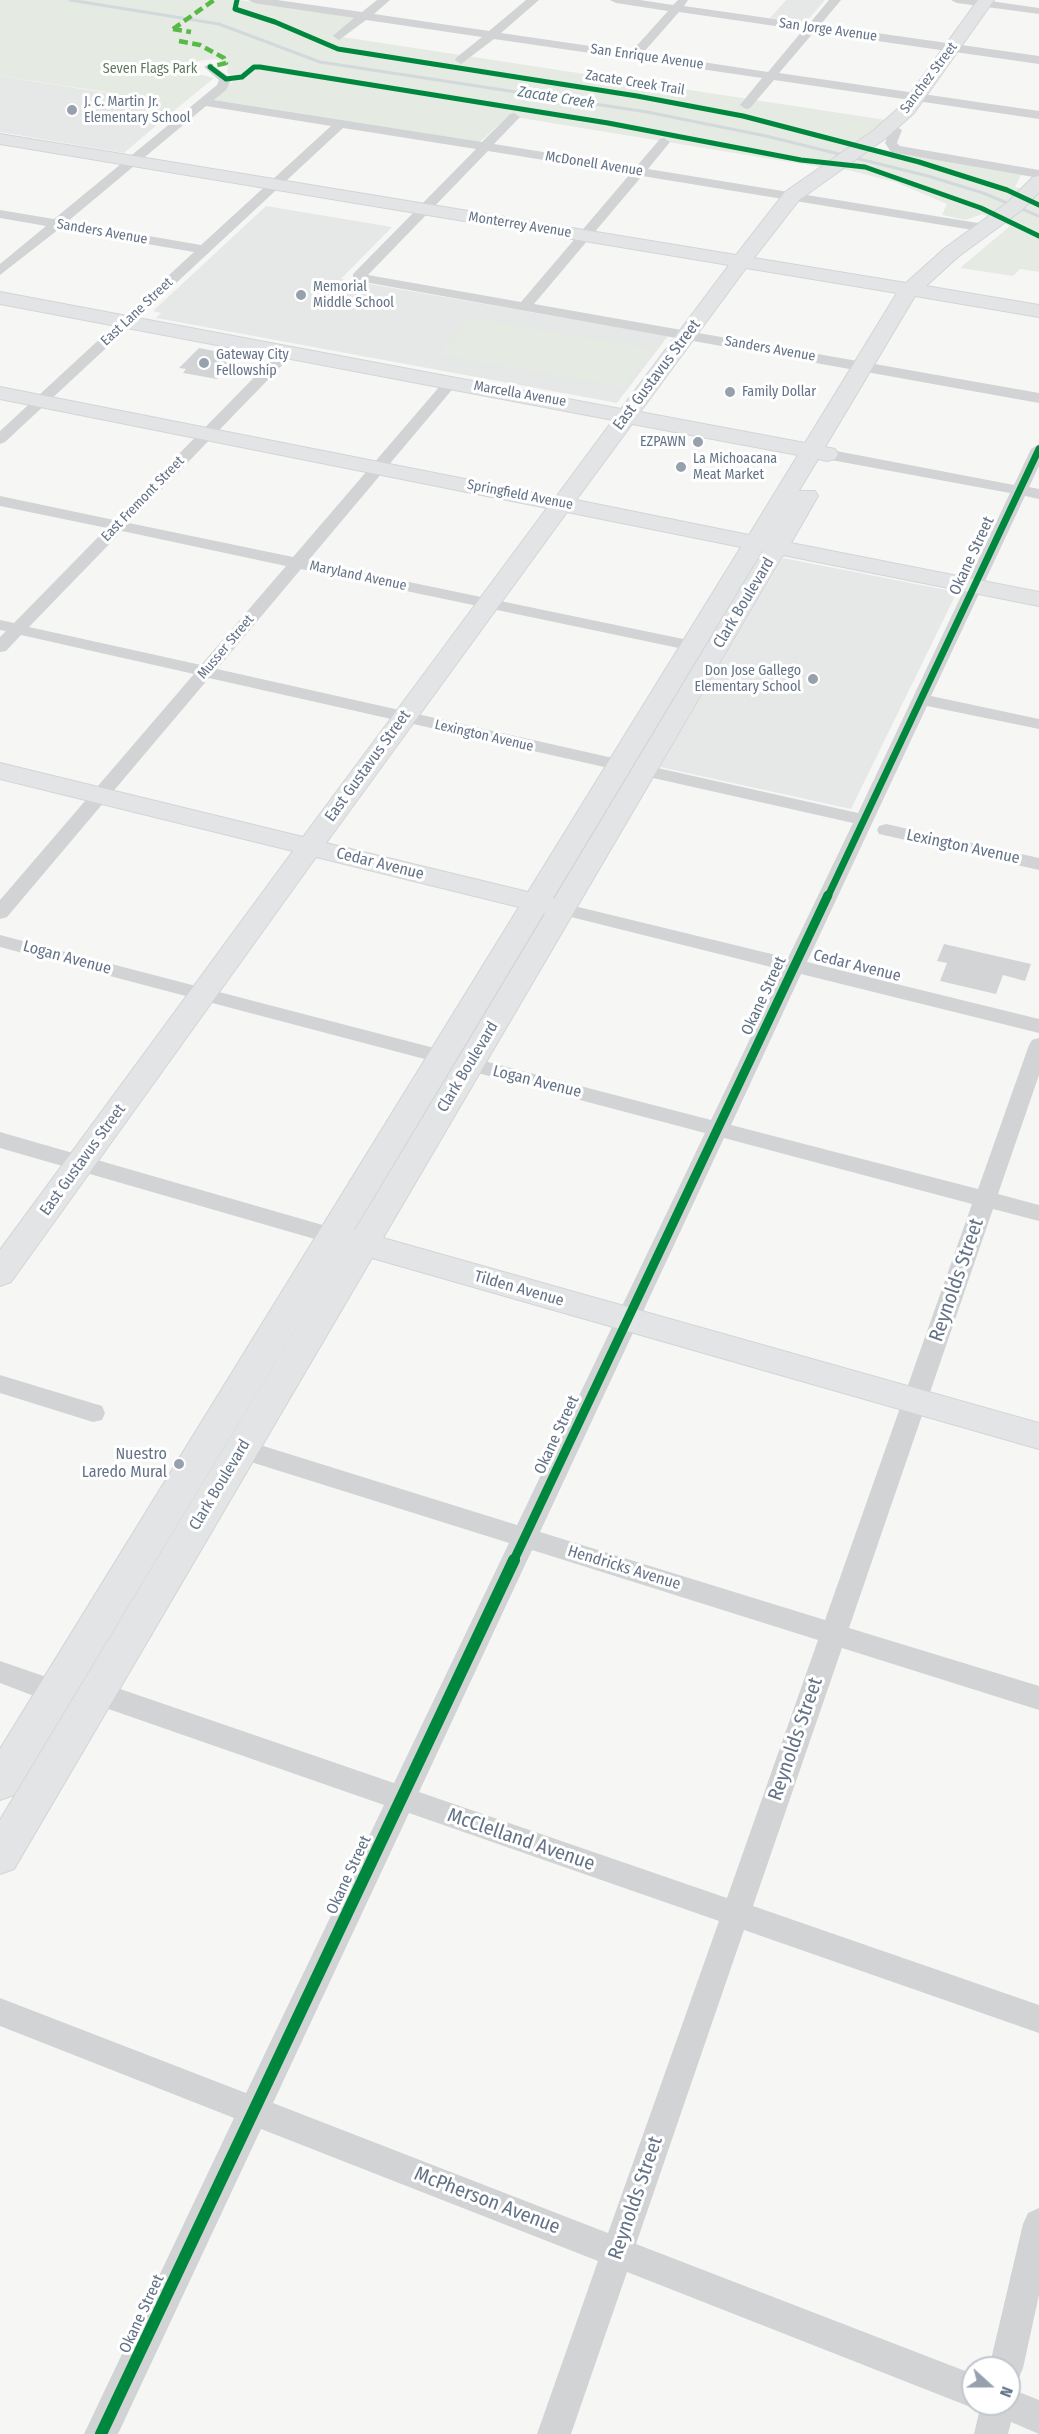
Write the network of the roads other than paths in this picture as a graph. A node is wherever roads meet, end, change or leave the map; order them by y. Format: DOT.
graph roads {
  1 [pos="254,0"];
  2 [pos="384,0"];
  3 [pos="533,0"];
  4 [pos="616,0"];
  5 [pos="835,0"];
  6 [pos="957,0"];
  7 [pos="985,2"];
  8 [pos="680,4"];
  9 [pos="1039,11"];
  10 [pos="364,16"];
  11 [pos="812,28"];
  12 [pos="492,35"];
  13 [pos="339,36"];
  14 [pos="952,48"];
  15 [pos="634,56"];
  16 [pos="461,60"];
  17 [pos="1039,60"];
  18 [pos="210,67"];
  19 [pos="772,75"];
  20 [pos="917,97"];
  21 [pos="203,102"];
  22 [pos="746,105"];
  23 [pos="1039,115"];
  24 [pos="514,117"];
  25 [pos="340,124"];
  26 [pos="889,127"];
  27 [pos="0,139"];
  28 [pos="664,142"];
  29 [pos="485,147"];
  30 [pos="130,160"];
  31 [pos="638,171"];
  32 [pos="1036,182"];
  33 [pos="274,184"];
  34 [pos="792,196"];
  35 [pos="425,209"];
  36 [pos="0,214"];
  37 [pos="55,224"];
  38 [pos="989,225"];
  39 [pos="584,235"];
  40 [pos="204,250"];
  41 [pos="741,262"];
  42 [pos="0,271"];
  43 [pos="922,286"];
  44 [pos="0,298"];
  45 [pos="525,306"];
  46 [pos="1039,311"];
  47 [pos="127,322"];
  48 [pos="687,335"];
  49 [pos="287,352"];
  50 [pos="872,367"];
  51 [pos="451,382"];
  52 [pos="0,393"];
  53 [pos="1039,398"];
  54 [pos="41,401"];
  55 [pos="628,414"];
  56 [pos="207,434"];
  57 [pos="0,439"];
  58 [pos="1039,449"];
  59 [pos="821,452"];
  60 [pos="379,467"];
  61 [pos="1029,492"];
  62 [pos="0,501"];
  63 [pos="561,503"];
  64 [pos="118,526"];
  65 [pos="766,544"];
  66 [pos="297,563"];
  67 [pos="974,586"];
  68 [pos="1039,599"];
  69 [pos="487,603"];
  70 [pos="9,627"];
  71 [pos="0,647"];
  72 [pos="703,649"];
  73 [pos="205,672"];
  74 [pos="921,699"];
  75 [pos="404,717"];
  76 [pos="1039,724"];
  77 [pos="631,769"];
  78 [pos="0,771"];
  79 [pos="100,795"];
  80 [pos="864,820"];
  81 [pos="886,830"];
  82 [pos="310,847"];
  83 [pos="1039,864"];
  84 [pos="548,906"];
  85 [pos="0,913"];
  86 [pos="0,941"];
  87 [pos="795,966"];
  88 [pos="204,994"];
  89 [pos="1039,1026"];
  90 [pos="1039,1045"];
  91 [pos="441,1057"];
  92 [pos="470,1064"];
  93 [pos="718,1128"];
  94 [pos="0,1140"];
  95 [pos="81,1164"];
  96 [pos="985,1199"];
  97 [pos="1039,1213"];
  98 [pos="348,1240"];
  99 [pos="0,1274"];
  100 [pos="628,1320"];
  101 [pos="0,1384"];
  102 [pos="914,1401"];
  103 [pos="93,1413"];
  104 [pos="1039,1436"];
  105 [pos="209,1439"];
  106 [pos="242,1449"];
  107 [pos="525,1537"];
  108 [pos="833,1634"];
  109 [pos="0,1672"];
  110 [pos="55,1692"];
  111 [pos="97,1693"];
  112 [pos="1039,1698"];
  113 [pos="0,1783"];
  114 [pos="402,1798"];
  115 [pos="0,1856"];
  116 [pos="735,1914"];
  117 [pos="0,2012"];
  118 [pos="1039,2019"];
  119 [pos="254,2111"];
  120 [pos="1039,2224"];
  121 [pos="617,2252"];
  122 [pos="1009,2356"];
  123 [pos="961,2386"];
  124 [pos="1021,2409"];
  125 [pos="995,2416"];
  126 [pos="1039,2416"];
  127 [pos="101,2434"];
  128 [pos="554,2434"];
  129 [pos="991,2434"];
  1 -- 10 [label="street, San Enrique Avenue"];
  2 -- 10 [label="street"];
  3 -- 12 [label="street"];
  4 -- 8 [label="street, San Jorge Avenue"];
  5 -- 11 [label="street"];
  6 -- 7 [label="street"];
  7 -- 9 [label="street"];
  7 -- 14 [label="street, Sanchez Street"];
  8 -- 11 [label="street, San Jorge Avenue"];
  8 -- 15 [label="street"];
  10 -- 12 [label="street, San Enrique Avenue"];
  10 -- 13 [label="street"];
  11 -- 14 [label="street, San Jorge Avenue"];
  11 -- 19 [label="street"];
  12 -- 15 [label="street, San Enrique Avenue"];
  12 -- 16 [label="street"];
  14 -- 17 [label="street, San Jorge Avenue"];
  14 -- 20 [label="street, Sanchez Street"];
  15 -- 19 [label="street, San Enrique Avenue"];
  18 -- 21 [label="street"];
  19 -- 20 [label="street, San Enrique Avenue"];
  19 -- 22 [label="street"];
  20 -- 23 [label="street, San Enrique Avenue"];
  20 -- 26 [label="street, Sanchez Street"];
  21 -- 25 [label="street, McDonell Avenue"];
  21 -- 30 [label="street"];
  24 -- 29 [label="street"];
  25 -- 29 [label="street, McDonell Avenue"];
  25 -- 33 [label="street, East Lane Street"];
  26 -- 32 [label="street"];
  26 -- 34 [label="street, Sanchez Street"];
  27 -- 30 [label="street, Monterrey Avenue"];
  28 -- 31 [label="street"];
  29 -- 31 [label="street, McDonell Avenue"];
  29 -- 35 [label="street"];
  30 -- 33 [label="street, Monterrey Avenue"];
  30 -- 37 [label="street"];
  31 -- 34 [label="street, McDonell Avenue"];
  31 -- 39 [label="street"];
  32 -- 38 [label="street, Clark Boulevard"];
  33 -- 35 [label="street, Monterrey Avenue"];
  33 -- 40 [label="street, East Lane Street"];
  34 -- 38 [label="street, McDonell Avenue"];
  34 -- 41 [label="street, East Gustavus Street"];
  35 -- 39 [label="street, Monterrey Avenue"];
  35 -- 45 [label="street, Sanders Avenue"];
  36 -- 37 [label="street, Sanders Avenue"];
  37 -- 40 [label="street, Sanders Avenue"];
  37 -- 42 [label="street"];
  38 -- 43 [label="street, Clark Boulevard"];
  39 -- 41 [label="street, Monterrey Avenue"];
  39 -- 45 [label="street"];
  40 -- 47 [label="street, East Lane Street"];
  41 -- 43 [label="street, Monterrey Avenue"];
  41 -- 48 [label="street, East Gustavus Street"];
  43 -- 46 [label="street, Monterrey Avenue"];
  43 -- 50 [label="street, Clark Boulevard"];
  44 -- 47 [label="street, Marcella Avenue"];
  45 -- 48 [label="street, Sanders Avenue"];
  47 -- 49 [label="street, Marcella Avenue"];
  47 -- 54 [label="street, East Lane Street"];
  48 -- 50 [label="street, Sanders Avenue"];
  48 -- 55 [label="street, East Gustavus Street"];
  49 -- 51 [label="street, Marcella Avenue"];
  49 -- 56 [label="street, East Fremont Street"];
  50 -- 53 [label="street, Sanders Avenue"];
  50 -- 59 [label="street, Clark Boulevard"];
  51 -- 55 [label="street, Marcella Avenue"];
  51 -- 60 [label="street, Musser Street"];
  52 -- 54 [label="street, Springfield Avenue"];
  54 -- 56 [label="street, Springfield Avenue"];
  54 -- 57 [label="street, East Lane Street"];
  55 -- 59 [label="street, Marcella Avenue"];
  55 -- 63 [label="street, East Gustavus Street"];
  56 -- 60 [label="street, Springfield Avenue"];
  56 -- 64 [label="street, East Fremont Street"];
  58 -- 61 [label="street, Okane Street"];
  59 -- 61 [label="street, Marcella Avenue"];
  59 -- 65 [label="street, Clark Boulevard"];
  60 -- 63 [label="street, Springfield Avenue"];
  60 -- 66 [label="street, Musser Street"];
  61 -- 67 [label="street, Okane Street"];
  62 -- 64 [label="street, Maryland Avenue"];
  63 -- 65 [label="street, Springfield Avenue"];
  63 -- 69 [label="street, East Gustavus Street"];
  64 -- 66 [label="street, Maryland Avenue"];
  64 -- 70 [label="street, East Fremont Street"];
  65 -- 67 [label="street, Springfield Avenue"];
  65 -- 72 [label="street, Clark Boulevard"];
  66 -- 69 [label="street, Maryland Avenue"];
  66 -- 73 [label="street, Musser Street"];
  67 -- 68 [label="street, Springfield Avenue"];
  67 -- 74 [label="street, Okane Street"];
  69 -- 72 [label="street, Maryland Avenue"];
  69 -- 75 [label="street, East Gustavus Street"];
  70 -- 71 [label="street, East Fremont Street"];
  70 -- 73 [label="street, Lexington Avenue"];
  72 -- 77 [label="street, Clark Boulevard"];
  73 -- 75 [label="street, Lexington Avenue"];
  73 -- 79 [label="street, Musser Street"];
  74 -- 76 [label="street"];
  74 -- 80 [label="street, Okane Street"];
  75 -- 77 [label="street, Lexington Avenue"];
  75 -- 82 [label="street, East Gustavus Street"];
  77 -- 80 [label="street, Lexington Avenue"];
  77 -- 84 [label="street, Clark Boulevard"];
  78 -- 79 [label="street, Cedar Avenue"];
  79 -- 82 [label="street, Cedar Avenue"];
  79 -- 85 [label="street, Musser Street"];
  80 -- 87 [label="street, Okane Street"];
  81 -- 83 [label="street, Lexington Avenue"];
  82 -- 84 [label="street, Cedar Avenue"];
  82 -- 88 [label="street, East Gustavus Street"];
  84 -- 87 [label="street, Cedar Avenue"];
  84 -- 91 [label="street, Clark Boulevard"];
  84 -- 92 [label="street, Clark Boulevard"];
  86 -- 88 [label="street, Logan Avenue"];
  87 -- 89 [label="street, Cedar Avenue"];
  87 -- 93 [label="street, Okane Street"];
  88 -- 91 [label="street, Logan Avenue"];
  88 -- 95 [label="street, East Gustavus Street"];
  90 -- 96 [label="street, Reynolds Street"];
  91 -- 92 [label="street, Logan Avenue"];
  91 -- 98 [label="street, Clark Boulevard"];
  92 -- 93 [label="street, Logan Avenue"];
  92 -- 98 [label="street, Clark Boulevard"];
  93 -- 96 [label="street, Logan Avenue"];
  93 -- 100 [label="street, Okane Street"];
  94 -- 95 [label="street, Tilden Avenue"];
  95 -- 98 [label="street, Tilden Avenue"];
  95 -- 99 [label="street, East Gustavus Street"];
  96 -- 97 [label="street, Logan Avenue"];
  96 -- 102 [label="street, Reynolds Street"];
  98 -- 100 [label="street, Tilden Avenue"];
  98 -- 105 [label="street, Clark Boulevard"];
  98 -- 106 [label="street, Clark Boulevard"];
  100 -- 102 [label="street, Tilden Avenue"];
  100 -- 107 [label="street, Okane Street"];
  101 -- 103 [label="street"];
  102 -- 104 [label="street, Tilden Avenue"];
  102 -- 108 [label="street, Reynolds Street"];
  105 -- 106 [label="street, Hendricks Avenue"];
  105 -- 110 [label="street, Clark Boulevard"];
  106 -- 107 [label="street, Hendricks Avenue"];
  106 -- 111 [label="street, Clark Boulevard"];
  107 -- 108 [label="street, Hendricks Avenue"];
  107 -- 114 [label="street, Okane Street"];
  108 -- 112 [label="street, Hendricks Avenue"];
  108 -- 116 [label="street, Reynolds Street"];
  109 -- 110 [label="street, McClelland Avenue"];
  110 -- 111 [label="street, McClelland Avenue"];
  110 -- 113 [label="street, Clark Boulevard"];
  111 -- 114 [label="street, McClelland Avenue"];
  111 -- 115 [label="street, Clark Boulevard"];
  114 -- 116 [label="street, McClelland Avenue"];
  114 -- 119 [label="street, Okane Street"];
  116 -- 118 [label="street, McClelland Avenue"];
  116 -- 121 [label="street, Reynolds Street"];
  117 -- 119 [label="street, McPherson Avenue"];
  119 -- 121 [label="street, McPherson Avenue"];
  119 -- 127 [label="street, Okane Street"];
  120 -- 122 [label="street"];
  121 -- 123 [label="street, McPherson Avenue"];
  121 -- 128 [label="street, Reynolds Street"];
  124 -- 126 [label="street"];
  125 -- 129 [label="street"];
}
